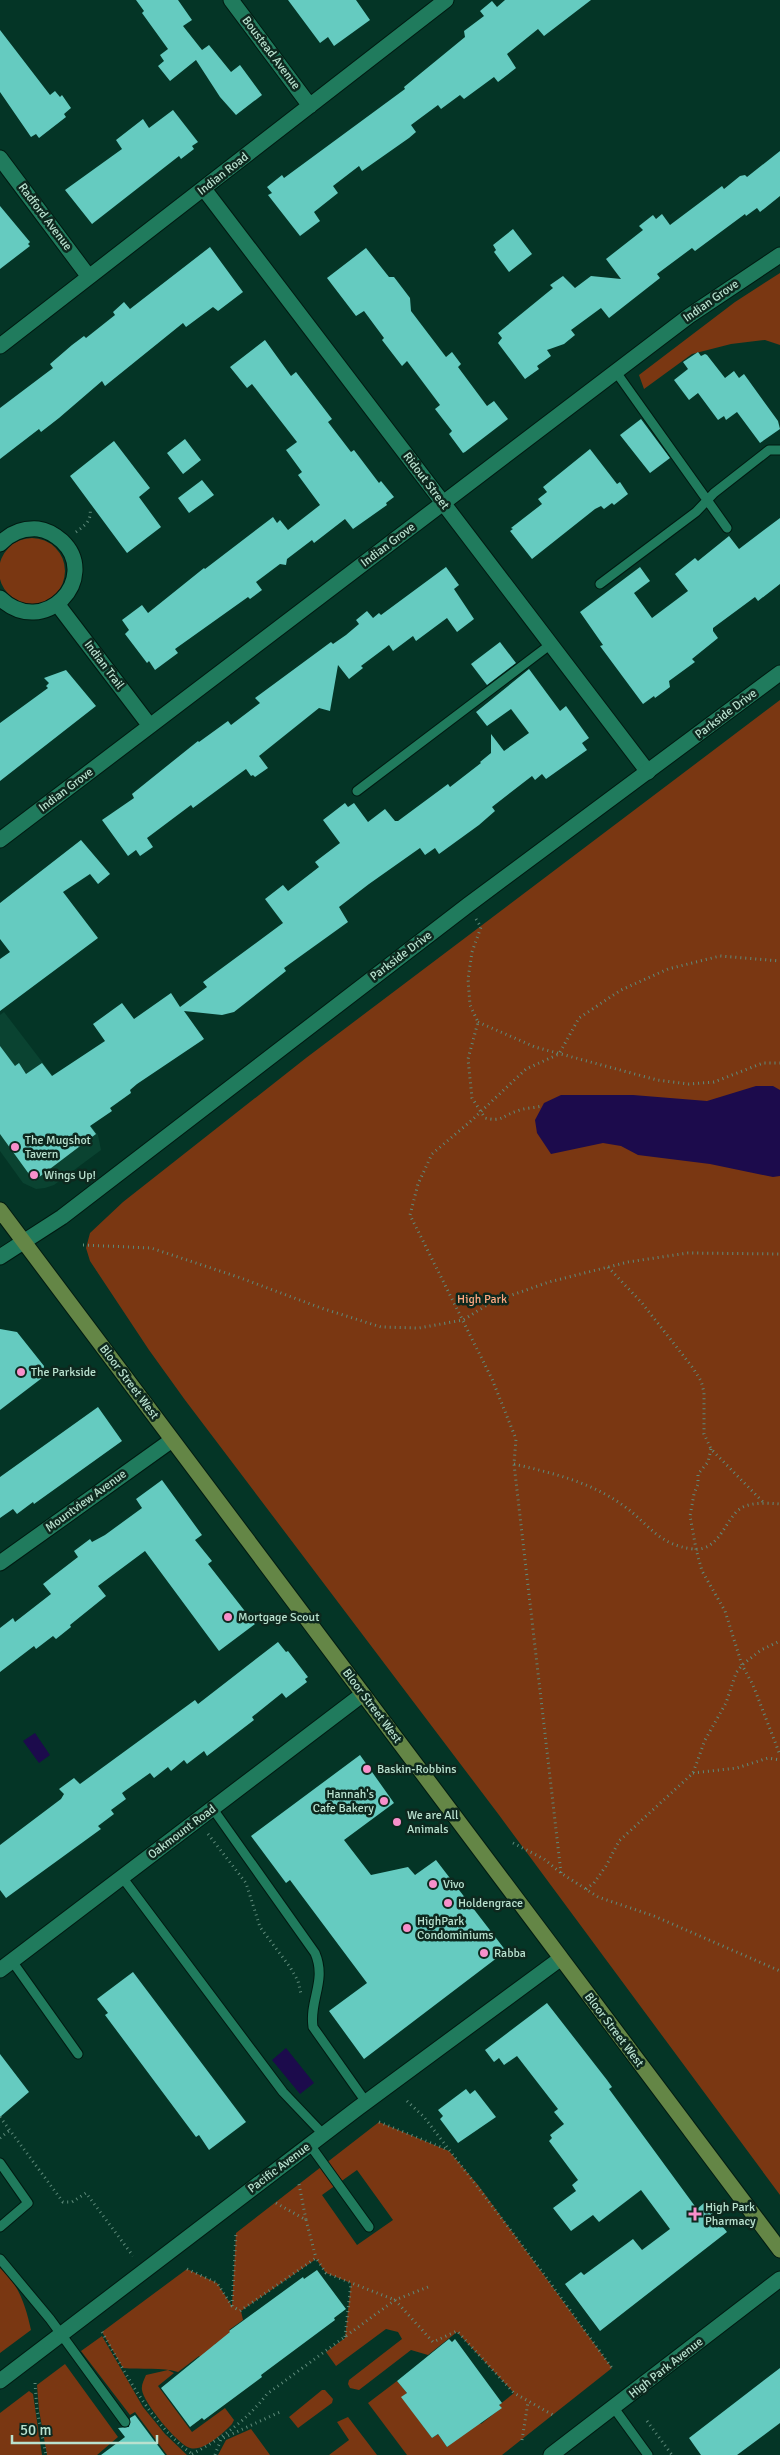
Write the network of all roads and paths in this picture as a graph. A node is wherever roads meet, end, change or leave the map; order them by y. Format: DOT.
graph roads {
  1 [pos="231,0"];
  2 [pos="446,0"];
  3 [pos="310,106"];
  4 [pos="0,158"];
  5 [pos="204,189"];
  6 [pos="780,255"];
  7 [pos="89,277"];
  8 [pos="0,346"];
  9 [pos="616,372"];
  10 [pos="780,450"];
  11 [pos="706,501"];
  12 [pos="443,504"];
  13 [pos="90,509"];
  14 [pos="727,528"];
  15 [pos="71,535"];
  16 [pos="2,537"];
  17 [pos="600,584"];
  18 [pos="0,598"];
  19 [pos="58,605"];
  20 [pos="551,644"];
  21 [pos="780,673"];
  22 [pos="150,726"];
  23 [pos="648,772"];
  24 [pos="356,791"];
  25 [pos="0,840"];
  26 [pos="468,906"];
  27 [pos="780,961"];
  28 [pos="478,1022"];
  29 [pos="559,1054"];
  30 [pos="780,1063"];
  31 [pos="542,1106"];
  32 [pos="480,1112"];
  33 [pos="0,1210"];
  34 [pos="24,1242"];
  35 [pos="83,1245"];
  36 [pos="780,1254"];
  37 [pos="0,1257"];
  38 [pos="608,1267"];
  39 [pos="463,1320"];
  40 [pos="172,1440"];
  41 [pos="711,1449"];
  42 [pos="514,1464"];
  43 [pos="764,1503"];
  44 [pos="780,1504"];
  45 [pos="696,1549"];
  46 [pos="0,1563"];
  47 [pos="780,1641"];
  48 [pos="742,1666"];
  49 [pos="363,1694"];
  50 [pos="780,1755"];
  51 [pos="780,1760"];
  52 [pos="693,1773"];
  53 [pos="213,1809"];
  54 [pos="197,1820"];
  55 [pos="513,1843"];
  56 [pos="561,1873"];
  57 [pos="122,1877"];
  58 [pos="586,1889"];
  59 [pos="560,1959"];
  60 [pos="12,1961"];
  61 [pos="0,1970"];
  62 [pos="780,1970"];
  63 [pos="301,2002"];
  64 [pos="78,2054"];
  65 [pos="407,2101"];
  66 [pos="366,2102"];
  67 [pos="0,2117"];
  68 [pos="378,2122"];
  69 [pos="10,2130"];
  70 [pos="323,2134"];
  71 [pos="0,2138"];
  72 [pos="310,2145"];
  73 [pos="449,2150"];
  74 [pos="0,2163"];
  75 [pos="299,2184"];
  76 [pos="276,2203"];
  77 [pos="306,2220"];
  78 [pos="0,2227"];
  79 [pos="369,2227"];
  80 [pos="236,2233"];
  81 [pos="780,2250"];
  82 [pos="133,2256"];
  83 [pos="316,2258"];
  84 [pos="0,2259"];
  85 [pos="187,2269"];
  86 [pos="780,2279"];
  87 [pos="351,2283"];
  88 [pos="428,2287"];
  89 [pos="396,2300"];
  90 [pos="232,2306"];
  91 [pos="102,2332"];
  92 [pos="61,2334"];
  93 [pos="345,2338"];
  94 [pos="612,2368"];
  95 [pos="0,2381"];
  96 [pos="35,2383"];
  97 [pos="528,2402"];
  98 [pos="614,2408"];
  99 [pos="280,2412"];
  100 [pos="552,2415"];
  101 [pos="647,2421"];
  102 [pos="125,2422"];
  103 [pos="221,2439"];
  104 [pos="522,2440"];
  105 [pos="46,2455"];
  106 [pos="192,2455"];
  107 [pos="215,2455"];
  108 [pos="551,2455"];
  109 [pos="648,2455"];
  110 [pos="672,2455"];
  1 -- 3 [label="street, Boustead Avenue"];
  2 -- 3 [label="street, Indian Road"];
  3 -- 5 [label="street, Indian Road"];
  4 -- 7 [label="street, Radford Avenue"];
  5 -- 7 [label="street, Indian Road"];
  5 -- 12 [label="street, Ridout Street"];
  6 -- 9 [label="street, Indian Grove"];
  7 -- 8 [label="street, Indian Road"];
  9 -- 11 [label="lane"];
  9 -- 12 [label="street, Indian Grove"];
  10 -- 11 [label="lane"];
  11 -- 14 [label="lane"];
  11 -- 17 [label="lane"];
  12 -- 20 [label="street, Ridout Street"];
  12 -- 22 [label="street, Indian Grove"];
  13 -- 15 [label="path"];
  16 -- 19 [label="street"];
  18 -- 19 [label="street"];
  19 -- 22 [label="street, Indian Trail"];
  20 -- 23 [label="street, Ridout Street"];
  20 -- 24 [label="lane"];
  21 -- 23 [label="street, Parkside Drive"];
  22 -- 25 [label="street, Indian Grove"];
  23 -- 26 [label="street, Parkside Drive"];
  26 -- 28 [label="path"];
  26 -- 34 [label="street, Parkside Drive"];
  27 -- 29 [label="path"];
  28 -- 29 [label="path"];
  28 -- 32 [label="path"];
  29 -- 30 [label="path"];
  29 -- 32 [label="path"];
  31 -- 32 [label="path"];
  32 -- 39 [label="path"];
  33 -- 34 [label="main road, Bloor Street West"];
  34 -- 37 [label="street, Parkside Drive"];
  34 -- 40 [label="main road, Bloor Street West"];
  35 -- 39 [label="path"];
  36 -- 38 [label="path"];
  38 -- 39 [label="path"];
  38 -- 41 [label="path"];
  39 -- 42 [label="path"];
  40 -- 46 [label="street, Mountview Avenue"];
  40 -- 49 [label="main road, Bloor Street West"];
  41 -- 43 [label="path"];
  41 -- 45 [label="path"];
  42 -- 45 [label="path"];
  42 -- 56 [label="path"];
  43 -- 44 [label="path"];
  43 -- 45 [label="path"];
  45 -- 48 [label="path"];
  47 -- 48 [label="path"];
  48 -- 50 [label="path"];
  48 -- 52 [label="path"];
  49 -- 53 [label="street, Oakmount Road"];
  49 -- 59 [label="main road, Bloor Street West"];
  51 -- 52 [label="path"];
  52 -- 58 [label="path"];
  53 -- 54 [label="street, Oakmount Road"];
  53 -- 66 [label="lane"];
  54 -- 57 [label="street, Oakmount Road"];
  54 -- 63 [label="path"];
  55 -- 56 [label="path"];
  56 -- 58 [label="path"];
  57 -- 60 [label="street, Oakmount Road"];
  57 -- 70 [label="lane"];
  58 -- 62 [label="path"];
  59 -- 66 [label="street, Pacific Avenue"];
  59 -- 81 [label="main road, Bloor Street West"];
  60 -- 61 [label="street, Oakmount Road"];
  60 -- 64 [label="lane"];
  65 -- 73 [label="path"];
  66 -- 70 [label="street, Pacific Avenue"];
  67 -- 69 [label="path"];
  68 -- 73 [label="path"];
  69 -- 71 [label="path"];
  69 -- 82 [label="path"];
  70 -- 72 [label="street, Pacific Avenue"];
  72 -- 79 [label="lane"];
  72 -- 92 [label="street, Pacific Avenue"];
  73 -- 94 [label="path"];
  74 -- 78 [label="lane"];
  75 -- 77 [label="path"];
  76 -- 77 [label="path"];
  77 -- 83 [label="path"];
  80 -- 90 [label="path"];
  83 -- 87 [label="path"];
  83 -- 90 [label="path"];
  84 -- 92 [label="lane"];
  85 -- 90 [label="path"];
  86 -- 98 [label="street, High Park Avenue"];
  87 -- 89 [label="path"];
  87 -- 93 [label="path"];
  88 -- 89 [label="path"];
  89 -- 93 [label="path"];
  89 -- 97 [label="path"];
  91 -- 106 [label="path"];
  92 -- 95 [label="street, Pacific Avenue"];
  92 -- 102 [label="lane"];
  93 -- 103 [label="path"];
  96 -- 105 [label="path"];
  97 -- 100 [label="path"];
  97 -- 104 [label="path"];
  98 -- 108 [label="street, High Park Avenue"];
  98 -- 109 [label="lane"];
  99 -- 103 [label="path"];
  101 -- 110 [label="path"];
  103 -- 106 [label="path"];
  103 -- 107 [label="path"];
}
